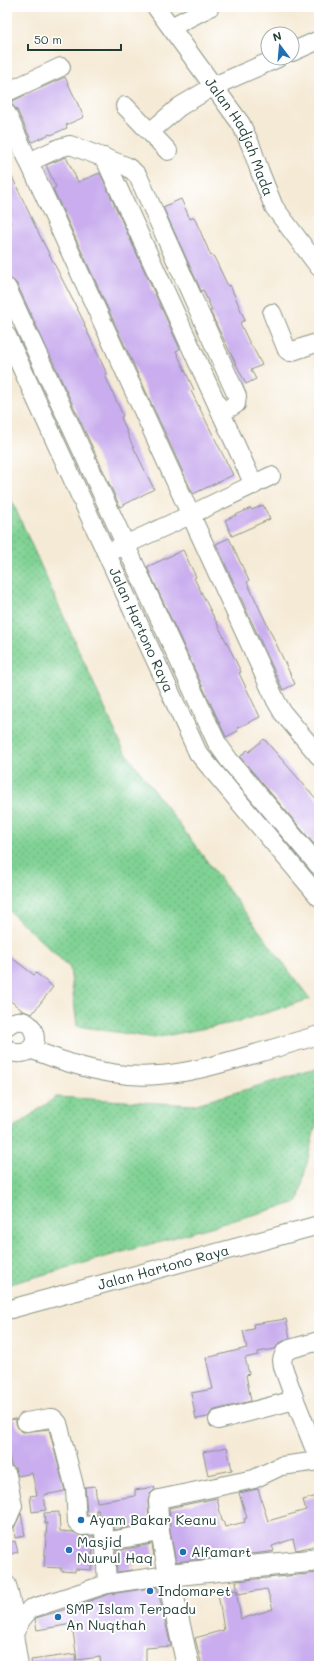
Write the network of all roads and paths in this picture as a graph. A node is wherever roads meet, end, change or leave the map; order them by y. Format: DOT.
graph roads {
  1 [pos="156,7"];
  2 [pos="210,7"];
  3 [pos="171,27"];
  4 [pos="319,40"];
  5 [pos="300,48"];
  6 [pos="260,66"];
  7 [pos="61,67"];
  8 [pos="214,86"];
  9 [pos="7,92"];
  10 [pos="125,106"];
  11 [pos="7,114"];
  12 [pos="150,132"];
  13 [pos="168,151"];
  14 [pos="29,162"];
  15 [pos="319,267"];
  16 [pos="7,288"];
  17 [pos="272,313"];
  18 [pos="7,336"];
  19 [pos="319,342"];
  20 [pos="271,476"];
  21 [pos="254,485"];
  22 [pos="190,515"];
  23 [pos="126,544"];
  24 [pos="106,554"];
  25 [pos="319,756"];
  26 [pos="319,866"];
  27 [pos="319,897"];
  28 [pos="11,1020"];
  29 [pos="319,1035"];
  30 [pos="7,1048"];
  31 [pos="30,1049"];
  32 [pos="319,1225"];
  33 [pos="7,1310"];
  34 [pos="319,1341"];
  35 [pos="295,1400"];
  36 [pos="218,1420"];
  37 [pos="26,1422"];
  38 [pos="319,1461"];
  39 [pos="7,1475"];
  40 [pos="7,1520"];
  41 [pos="160,1532"];
  42 [pos="104,1542"];
  43 [pos="319,1560"];
  44 [pos="168,1575"];
  45 [pos="107,1584"];
  46 [pos="7,1585"];
  47 [pos="17,1626"];
  48 [pos="19,1666"];
  49 [pos="188,1666"];
  1 -- 3 [label="street, Jalan Hadjah Mada"];
  2 -- 3 [label="street"];
  3 -- 8 [label="street, Jalan Hadjah Mada"];
  4 -- 5 [label="street"];
  6 -- 8 [label="street"];
  7 -- 9 [label="street"];
  8 -- 12 [label="street"];
  8 -- 15 [label="street, Jalan Hadjah Mada"];
  10 -- 12 [label="street"];
  11 -- 14 [label="street"];
  12 -- 13 [label="street"];
  14 -- 21 [label="street"];
  14 -- 22 [label="street"];
  16 -- 23 [label="street"];
  17 -- 19 [label="street"];
  18 -- 24 [label="street, Jalan Hartono Raya"];
  20 -- 21 [label="street"];
  21 -- 22 [label="street"];
  22 -- 23 [label="street"];
  22 -- 25 [label="street"];
  23 -- 24 [label="street"];
  23 -- 26 [label="street"];
  24 -- 27 [label="street, Jalan Hartono Raya"];
  28 -- 31 [label="street"];
  29 -- 31 [label="street"];
  30 -- 31 [label="street"];
  32 -- 33 [label="street, Jalan Hartono Raya"];
  34 -- 35 [label="street"];
  35 -- 36 [label="street"];
  35 -- 38 [label="street"];
  37 -- 42 [label="street"];
  38 -- 41 [label="street"];
  39 -- 40 [label="street"];
  41 -- 42 [label="street"];
  41 -- 44 [label="street"];
  42 -- 45 [label="street"];
  43 -- 44 [label="main road"];
  44 -- 45 [label="street"];
  44 -- 49 [label="main road"];
  45 -- 47 [label="street"];
  46 -- 47 [label="street"];
  47 -- 48 [label="street"];
}
